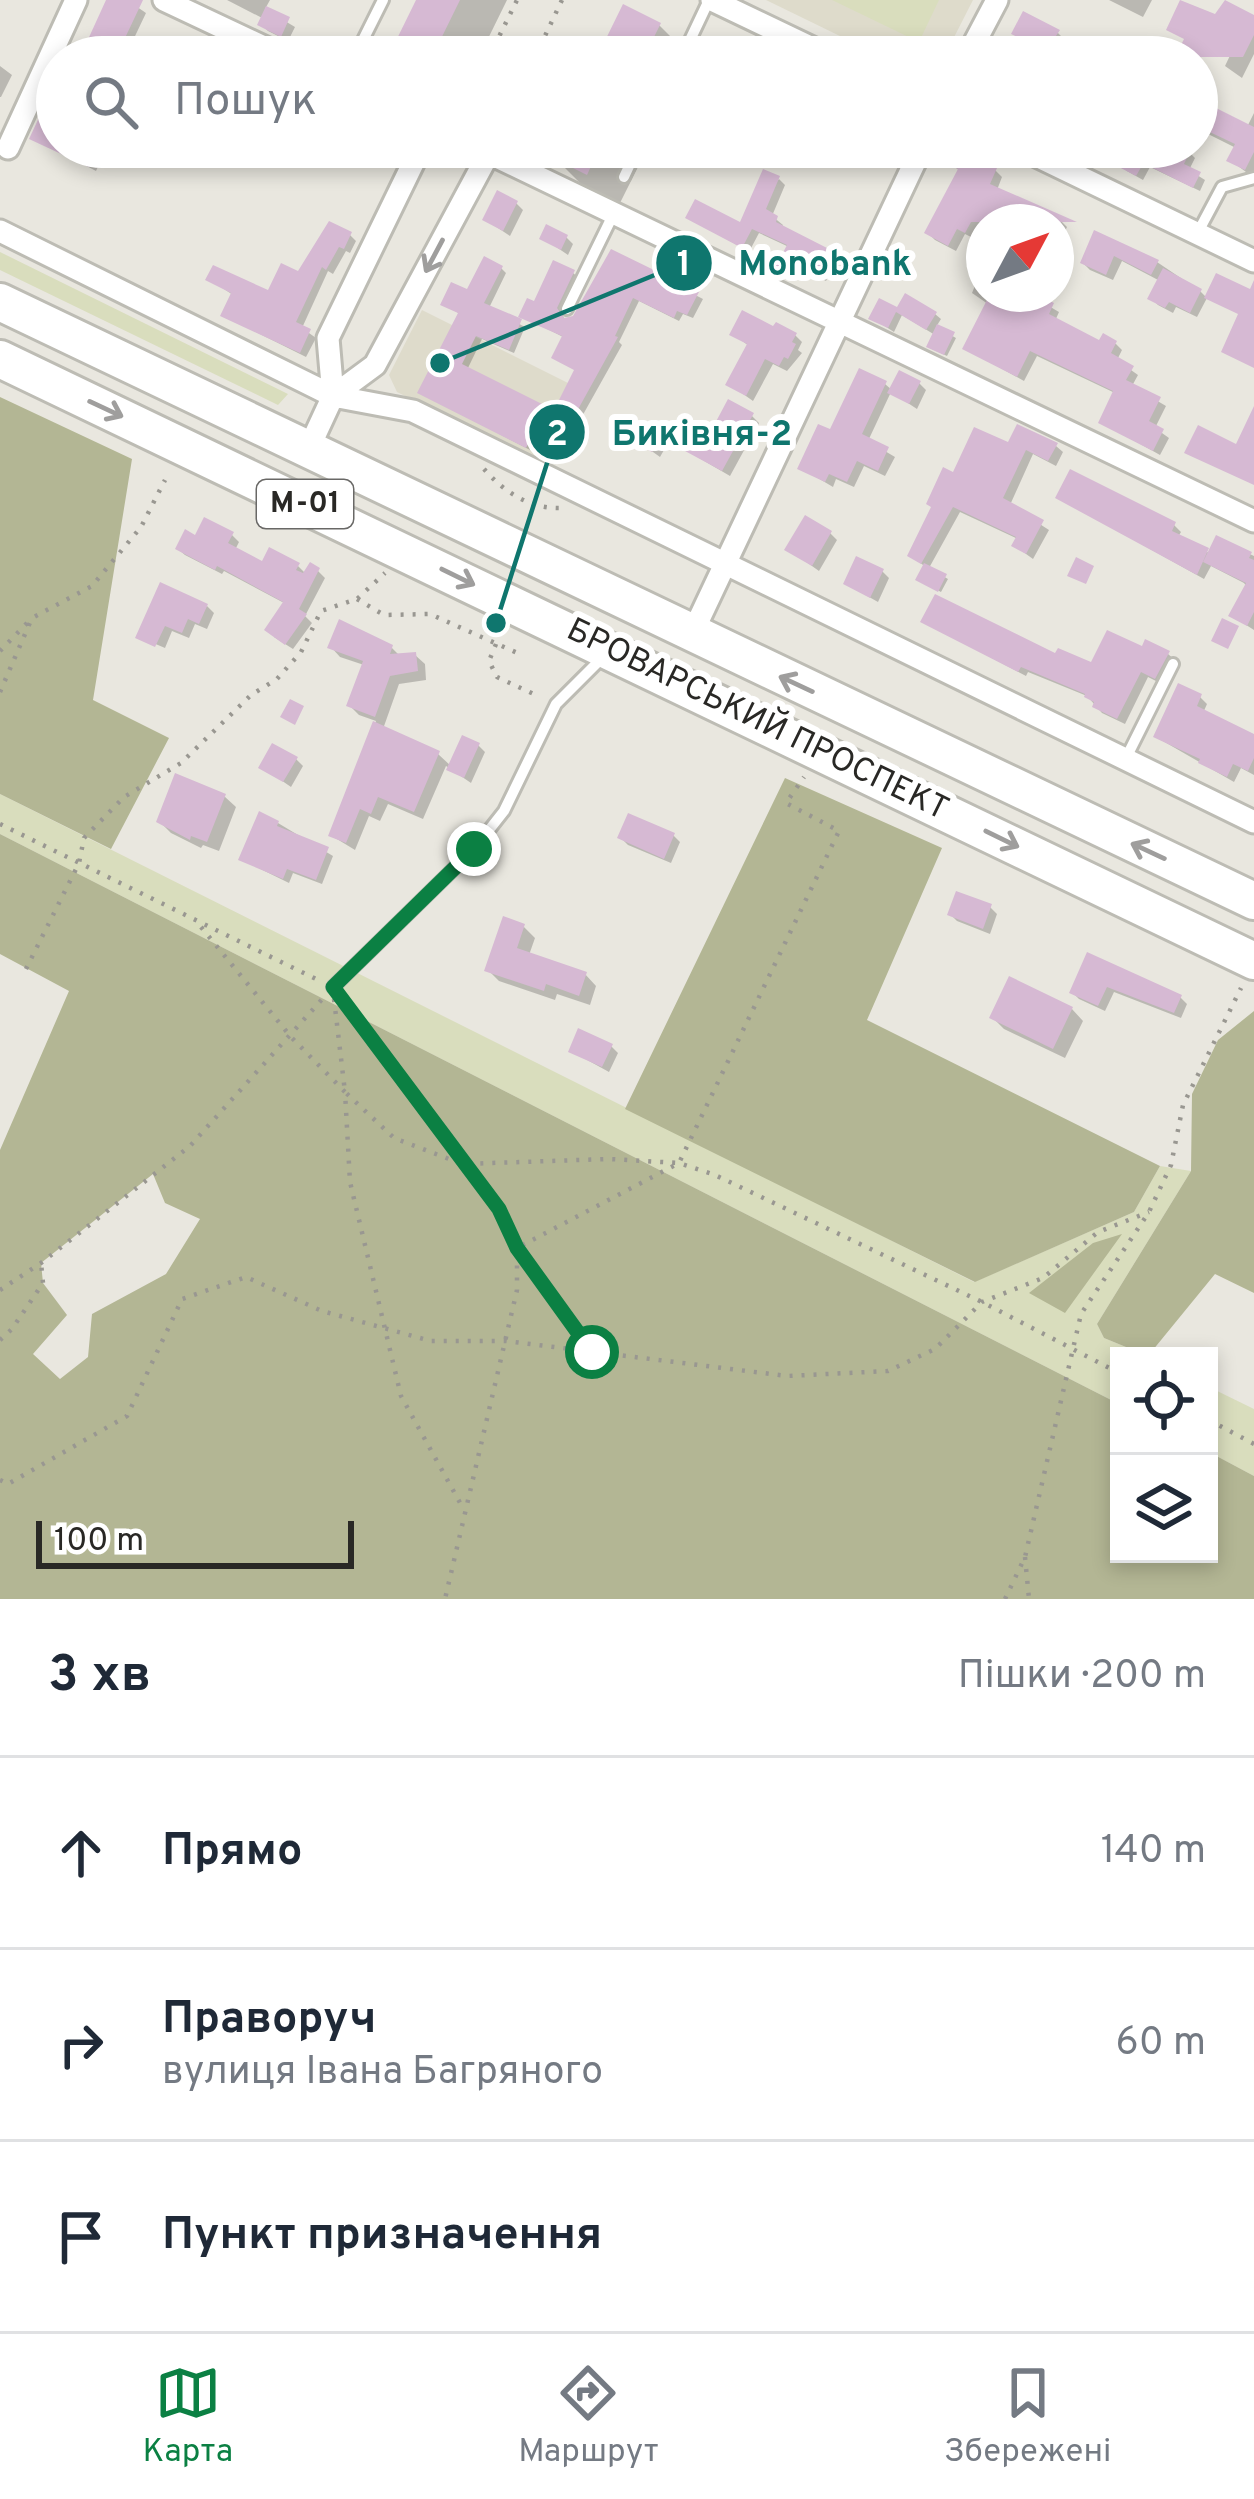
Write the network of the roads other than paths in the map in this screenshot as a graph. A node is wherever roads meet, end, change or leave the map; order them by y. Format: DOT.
graph roads {
  1 [pos="76,0"];
  2 [pos="164,0"];
  3 [pos="383,0"];
  4 [pos="711,0"];
  5 [pos="997,0"];
  6 [pos="59,36"];
  7 [pos="240,36"];
  8 [pos="365,36"];
  9 [pos="693,36"];
  10 [pos="787,36"];
  11 [pos="978,36"];
  12 [pos="36,87"];
  13 [pos="8,148"];
  14 [pos="411,168"];
  15 [pos="473,168"];
  16 [pos="520,168"];
  17 [pos="628,168"];
  18 [pos="912,168"];
  19 [pos="1061,168"];
  20 [pos="624,177"];
  21 [pos="1254,178"];
  22 [pos="615,213"];
  23 [pos="0,231"];
  24 [pos="1197,234"];
  25 [pos="1254,261"];
  26 [pos="0,302"];
  27 [pos="567,309"];
  28 [pos="840,320"];
  29 [pos="0,359"];
  30 [pos="333,396"];
  31 [pos="308,450"];
  32 [pos="1254,521"];
  33 [pos="727,564"];
  34 [pos="692,634"];
  35 [pos="610,650"];
  36 [pos="1173,664"];
  37 [pos="1126,759"];
  38 [pos="1254,822"];
  39 [pos="1254,901"];
  40 [pos="1249,971"];
  41 [pos="333,987"];
  1 -- 6 [label="street"];
  2 -- 7 [label="street"];
  3 -- 8 [label="lane"];
  4 -- 9 [label="lane"];
  4 -- 10 [label="street"];
  5 -- 11 [label="street"];
  12 -- 13 [label="street"];
  14 -- 30 [label="street"];
  15 -- 30 [label="street, one-way"];
  16 -- 22 [label="street"];
  17 -- 20 [label="lane"];
  18 -- 28 [label="street"];
  19 -- 24 [label="street"];
  21 -- 24 [label="lane"];
  22 -- 27 [label="lane"];
  22 -- 28 [label="street"];
  23 -- 30 [label="street"];
  24 -- 25 [label="street"];
  26 -- 31 [label="highway, БРОВАРСЬКИЙ ПРОСПЕКТ / М-01"];
  28 -- 32 [label="street"];
  28 -- 33 [label="street"];
  29 -- 35 [label="highway, БРОВАРСЬКИЙ ПРОСПЕКТ / М-01, one-way"];
  30 -- 31 [label="street"];
  30 -- 33 [label="street"];
  31 -- 34 [label="highway, БРОВАРСЬКИЙ ПРОСПЕКТ / М-01"];
  33 -- 34 [label="street"];
  33 -- 37 [label="street"];
  39 -- 34 [label="highway, БРОВАРСЬКИЙ ПРОСПЕКТ / М-01, one-way"];
  35 -- 40 [label="highway, БРОВАРСЬКИЙ ПРОСПЕКТ / М-01, one-way"];
  35 -- 41 [label="lane"];
  36 -- 37 [label="lane"];
  37 -- 38 [label="street"];
}
